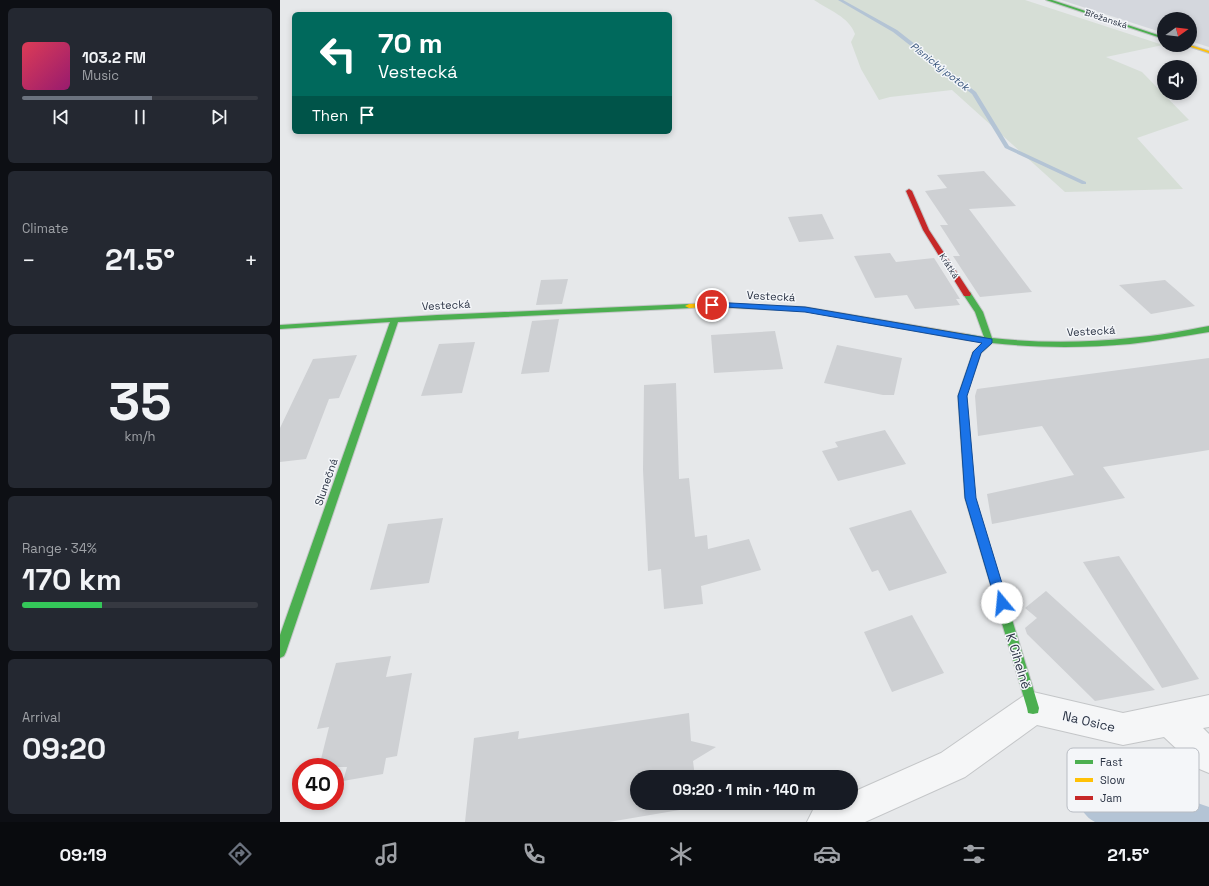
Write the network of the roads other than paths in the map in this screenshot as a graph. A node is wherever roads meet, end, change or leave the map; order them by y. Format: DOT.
graph roads {
  1 [pos="1048,0"];
  2 [pos="1157,36"];
  3 [pos="1197,48"];
  4 [pos="1209,52"];
  5 [pos="909,191"];
  6 [pos="395,320"];
  7 [pos="280,327"];
  8 [pos="1209,329"];
  9 [pos="989,341"];
  10 [pos="280,652"];
  11 [pos="1033,708"];
  12 [pos="1209,711"];
  13 [pos="1169,720"];
  14 [pos="1209,756"];
  15 [pos="825,822"];
  1 -- 2 [label="street, Břežanská"];
  3 -- 4 [label="street"];
  5 -- 9 [label="street, Krátká"];
  6 -- 7 [label="street, Vestecká"];
  6 -- 9 [label="street, Vestecká"];
  6 -- 10 [label="street, Slunečná"];
  8 -- 9 [label="street, Vestecká"];
  9 -- 11 [label="street, K Cihelně"];
  11 -- 13 [label="street, Na Osice"];
  11 -- 15 [label="street"];
  12 -- 13 [label="street, Na Osice"];
  13 -- 14 [label="street"];
}
